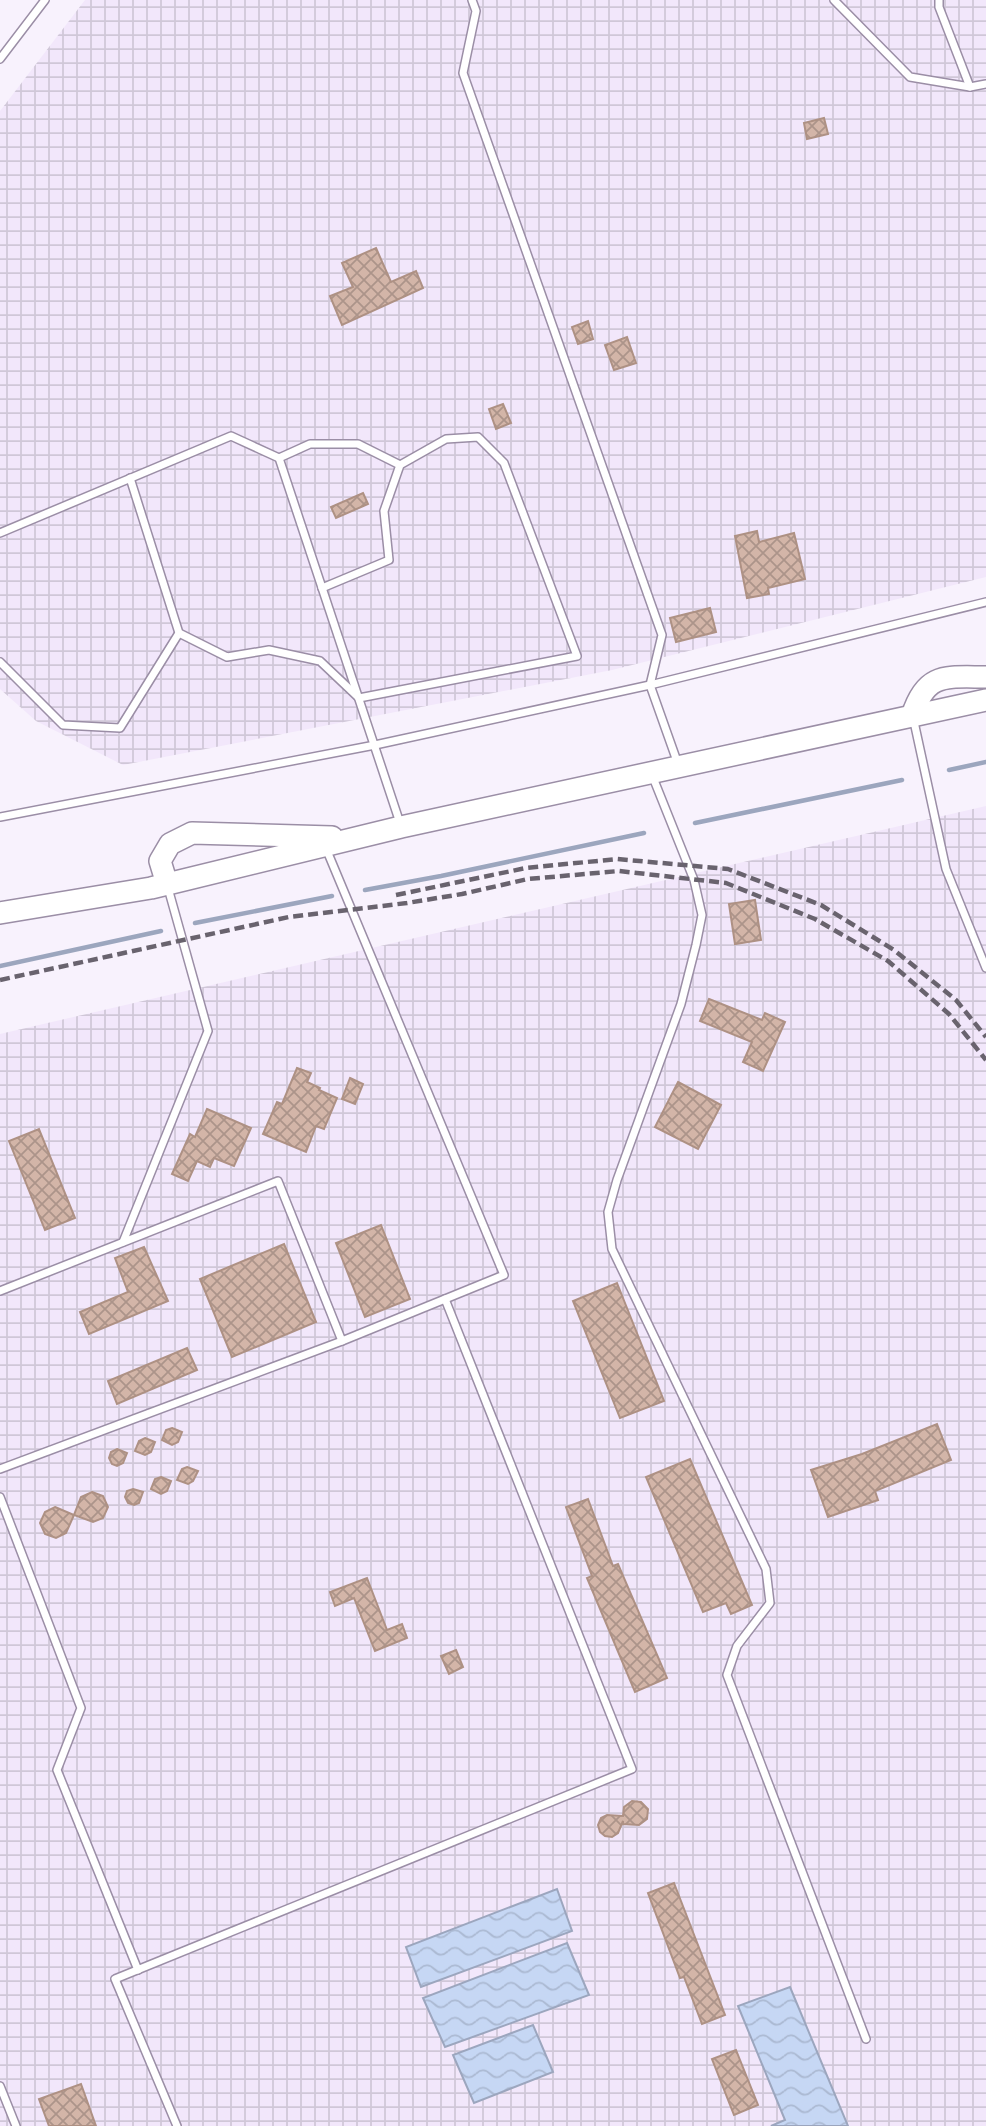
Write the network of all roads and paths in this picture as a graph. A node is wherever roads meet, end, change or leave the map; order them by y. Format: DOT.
graph roads {
  1 [pos="45,0"];
  2 [pos="472,0"];
  3 [pos="834,0"];
  4 [pos="939,0"];
  5 [pos="0,59"];
  6 [pos="986,84"];
  7 [pos="970,87"];
  8 [pos="279,457"];
  9 [pos="400,465"];
  10 [pos="130,478"];
  11 [pos="0,533"];
  12 [pos="322,588"];
  13 [pos="986,602"];
  14 [pos="179,633"];
  15 [pos="0,663"];
  16 [pos="986,677"];
  17 [pos="650,685"];
  18 [pos="359,698"];
  19 [pos="986,700"];
  20 [pos="912,716"];
  21 [pos="375,745"];
  22 [pos="679,768"];
  23 [pos="652,774"];
  24 [pos="0,817"];
  25 [pos="401,827"];
  26 [pos="355,838"];
  27 [pos="325,846"];
  28 [pos="167,884"];
  29 [pos="0,913"];
  30 [pos="986,968"];
  31 [pos="123,1242"];
  32 [pos="0,1291"];
  33 [pos="445,1299"];
  34 [pos="342,1341"];
  35 [pos="0,1469"];
  36 [pos="0,1497"];
  37 [pos="138,1970"];
  38 [pos="866,2039"];
  39 [pos="0,2086"];
  40 [pos="16,2126"];
  41 [pos="177,2126"];
  1 -- 5 [label="lane"];
  2 -- 17 [label="lane"];
  3 -- 7 [label="lane"];
  4 -- 7 [label="lane"];
  6 -- 7 [label="lane"];
  8 -- 9 [label="lane"];
  8 -- 10 [label="lane"];
  8 -- 12 [label="lane"];
  9 -- 12 [label="lane"];
  9 -- 18 [label="lane"];
  10 -- 11 [label="lane"];
  10 -- 14 [label="lane"];
  12 -- 18 [label="lane"];
  13 -- 17 [label="lane"];
  14 -- 15 [label="lane"];
  14 -- 18 [label="lane"];
  16 -- 20 [label="main road"];
  17 -- 21 [label="lane"];
  17 -- 22 [label="lane"];
  18 -- 21 [label="lane"];
  19 -- 20 [label="main road"];
  20 -- 22 [label="main road"];
  20 -- 30 [label="lane"];
  21 -- 24 [label="lane"];
  21 -- 25 [label="lane"];
  22 -- 23 [label="main road"];
  23 -- 25 [label="main road"];
  23 -- 38 [label="lane"];
  25 -- 26 [label="main road"];
  26 -- 27 [label="main road"];
  26 -- 28 [label="main road"];
  27 -- 28 [label="main road"];
  27 -- 33 [label="lane"];
  28 -- 29 [label="main road"];
  28 -- 31 [label="lane"];
  31 -- 32 [label="lane"];
  31 -- 34 [label="lane"];
  33 -- 34 [label="lane"];
  33 -- 37 [label="lane"];
  34 -- 35 [label="lane"];
  36 -- 37 [label="lane"];
  37 -- 41 [label="lane"];
  39 -- 40 [label="lane"];
}
